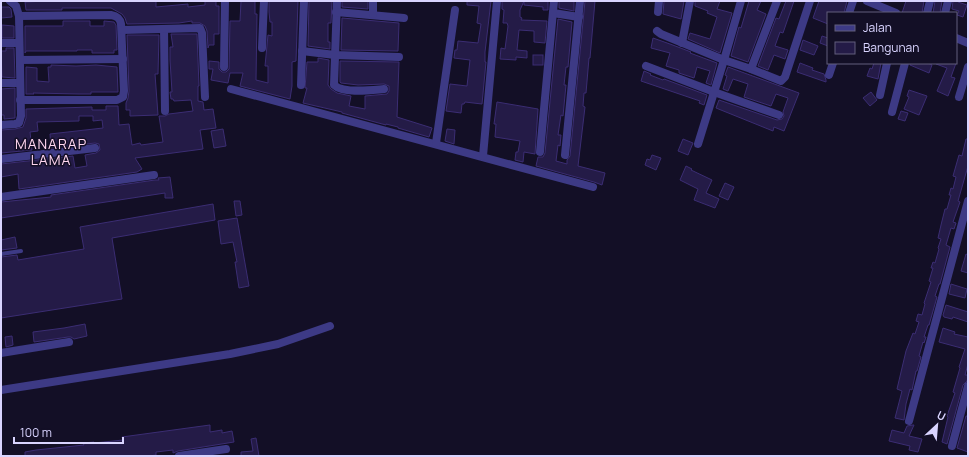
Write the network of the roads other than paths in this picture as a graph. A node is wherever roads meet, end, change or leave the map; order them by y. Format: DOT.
graph roads {
  1 [pos="10,1"];
  2 [pos="225,1"];
  3 [pos="264,1"];
  4 [pos="304,1"];
  5 [pos="337,1"];
  6 [pos="373,1"];
  7 [pos="497,1"];
  8 [pos="554,1"];
  9 [pos="580,1"];
  10 [pos="659,1"];
  11 [pos="690,1"];
  12 [pos="741,1"];
  13 [pos="777,1"];
  14 [pos="810,1"];
  15 [pos="853,1"];
  16 [pos="867,1"];
  17 [pos="930,1"];
  18 [pos="948,1"];
  19 [pos="884,4"];
  20 [pos="455,10"];
  21 [pos="336,12"];
  22 [pos="658,12"];
  23 [pos="849,12"];
  24 [pos="895,12"];
  25 [pos="927,12"];
  26 [pos="945,12"];
  27 [pos="553,13"];
  28 [pos="372,14"];
  29 [pos="19,16"];
  30 [pos="579,17"];
  31 [pos="404,18"];
  32 [pos="164,29"];
  33 [pos="122,30"];
  34 [pos="657,30"];
  35 [pos="957,38"];
  36 [pos="1,43"];
  37 [pos="19,43"];
  38 [pos="682,43"];
  39 [pos="968,43"];
  40 [pos="262,48"];
  41 [pos="302,52"];
  42 [pos="335,55"];
  43 [pos="399,57"];
  44 [pos="123,59"];
  45 [pos="20,60"];
  46 [pos="724,60"];
  47 [pos="833,64"];
  48 [pos="887,64"];
  49 [pos="905,64"];
  50 [pos="646,66"];
  51 [pos="224,67"];
  52 [pos="968,67"];
  53 [pos="751,68"];
  54 [pos="829,75"];
  55 [pos="1,83"];
  56 [pos="20,83"];
  57 [pos="301,85"];
  58 [pos="231,88"];
  59 [pos="384,89"];
  60 [pos="714,92"];
  61 [pos="880,95"];
  62 [pos="204,97"];
  63 [pos="959,97"];
  64 [pos="20,100"];
  65 [pos="165,111"];
  66 [pos="892,112"];
  67 [pos="779,115"];
  68 [pos="1,125"];
  69 [pos="436,144"];
  70 [pos="698,144"];
  71 [pos="95,148"];
  72 [pos="540,152"];
  73 [pos="565,155"];
  74 [pos="483,156"];
  75 [pos="1,159"];
  76 [pos="154,175"];
  77 [pos="592,187"];
  78 [pos="1,197"];
  79 [pos="968,201"];
  80 [pos="21,251"];
  81 [pos="1,254"];
  82 [pos="330,326"];
  83 [pos="69,342"];
  84 [pos="1,353"];
  85 [pos="968,386"];
  86 [pos="1,390"];
  87 [pos="909,422"];
  88 [pos="952,446"];
  89 [pos="226,449"];
  90 [pos="179,456"];
  1 -- 29 [label="street"];
  2 -- 51 [label="street"];
  3 -- 40 [label="street"];
  4 -- 41 [label="street"];
  5 -- 21 [label="street"];
  6 -- 28 [label="street"];
  7 -- 74 [label="street"];
  8 -- 27 [label="street"];
  9 -- 30 [label="street"];
  10 -- 22 [label="street"];
  11 -- 38 [label="street"];
  12 -- 46 [label="street"];
  13 -- 53 [label="street"];
  14 -- 53 [label="street"];
  15 -- 23 [label="street"];
  16 -- 19 [label="street"];
  17 -- 25 [label="street"];
  18 -- 26 [label="street"];
  19 -- 24 [label="street"];
  20 -- 69 [label="street"];
  21 -- 28 [label="street"];
  21 -- 42 [label="street"];
  27 -- 30 [label="street"];
  27 -- 72 [label="street"];
  28 -- 31 [label="street"];
  29 -- 33 [label="street"];
  29 -- 37 [label="street"];
  30 -- 73 [label="street"];
  32 -- 33 [label="street"];
  32 -- 62 [label="street"];
  32 -- 65 [label="street"];
  33 -- 44 [label="street"];
  34 -- 38 [label="street"];
  35 -- 39 [label="street"];
  36 -- 37 [label="street"];
  37 -- 45 [label="street"];
  38 -- 46 [label="street"];
  41 -- 42 [label="street"];
  41 -- 57 [label="street"];
  42 -- 43 [label="street"];
  42 -- 59 [label="street"];
  44 -- 45 [label="street"];
  44 -- 64 [label="street"];
  45 -- 56 [label="street"];
  46 -- 53 [label="street"];
  46 -- 60 [label="street"];
  47 -- 54 [label="street"];
  48 -- 61 [label="street"];
  49 -- 66 [label="street"];
  50 -- 60 [label="street"];
  52 -- 63 [label="street"];
  55 -- 56 [label="street"];
  56 -- 64 [label="street"];
  58 -- 69 [label="street"];
  60 -- 67 [label="street"];
  60 -- 70 [label="street"];
  64 -- 68 [label="street"];
  69 -- 74 [label="street"];
  71 -- 75 [label="street"];
  74 -- 77 [label="street"];
  76 -- 78 [label="street"];
  79 -- 87 [label="street"];
  80 -- 81 [label="lane"];
  82 -- 86 [label="street"];
  83 -- 84 [label="street"];
  85 -- 88 [label="street"];
  89 -- 90 [label="street"];
}
